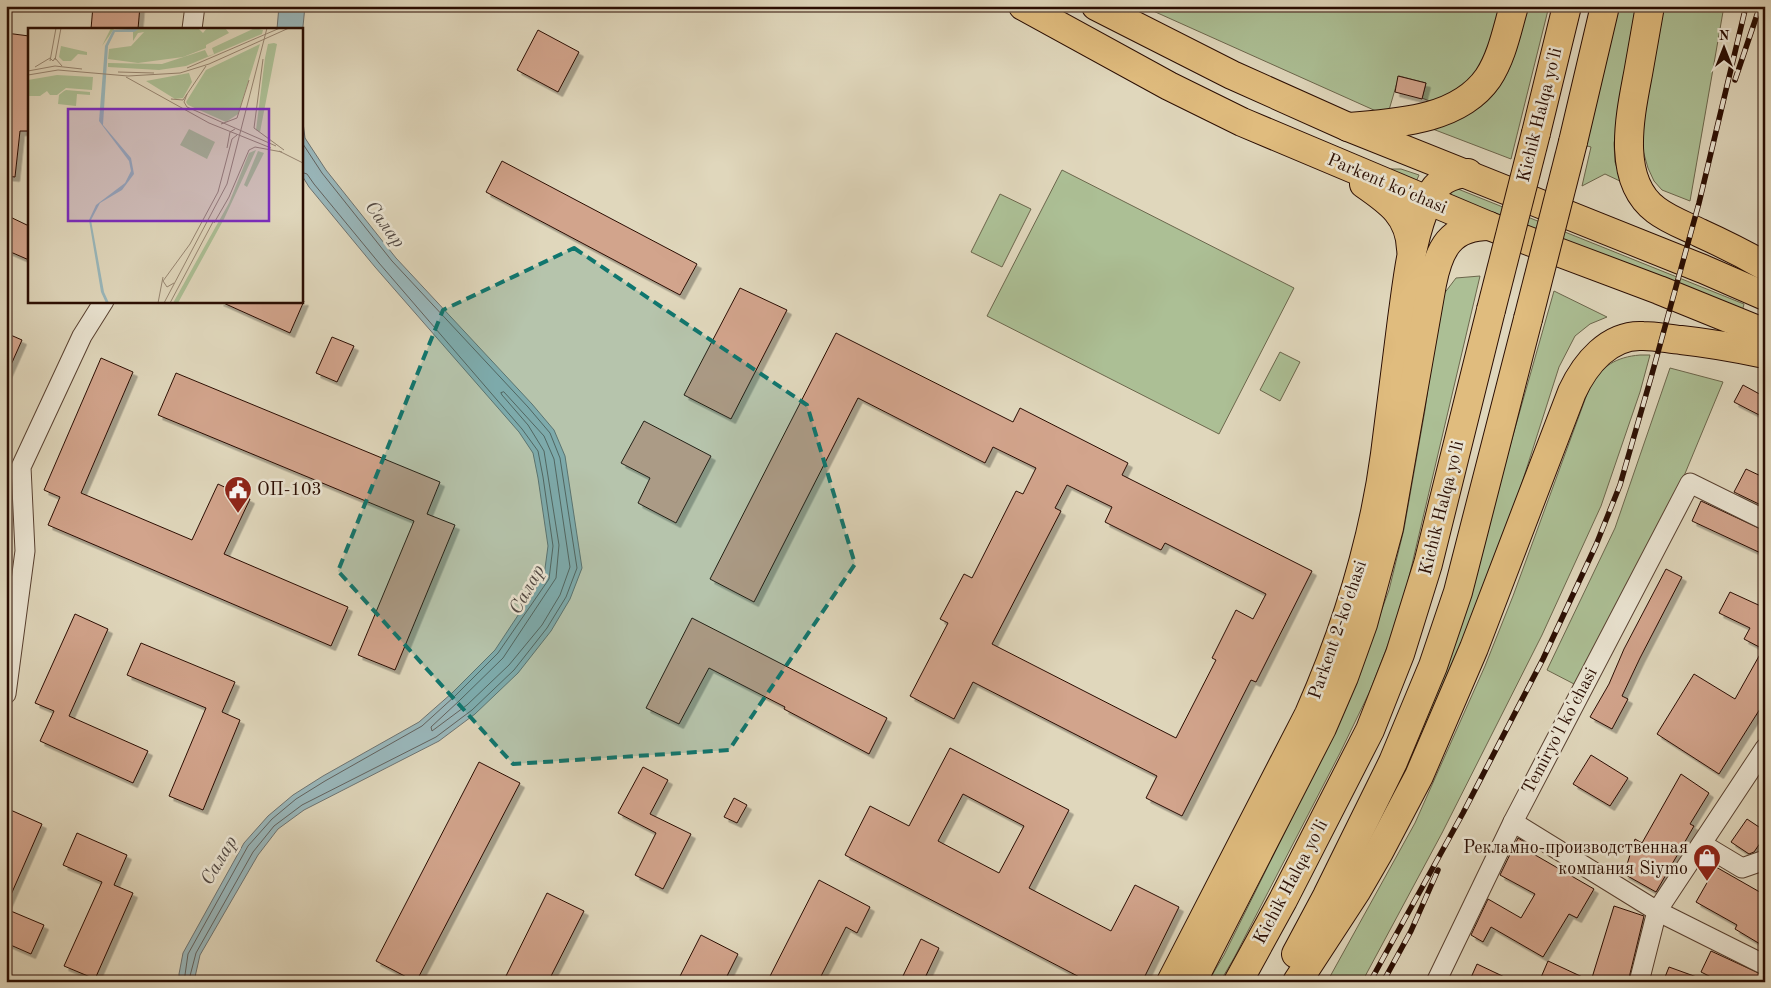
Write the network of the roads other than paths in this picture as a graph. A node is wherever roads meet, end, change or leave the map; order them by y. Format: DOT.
graph roads {
  1 [pos="196,6"];
  2 [pos="1023,6"];
  3 [pos="1096,6"];
  4 [pos="1514,6"];
  5 [pos="1567,6"];
  6 [pos="1605,6"];
  7 [pos="1650,6"];
  8 [pos="192,28"];
  9 [pos="1348,127"];
  10 [pos="1333,161"];
  11 [pos="1468,173"];
  12 [pos="1428,201"];
  13 [pos="1490,226"];
  14 [pos="1411,249"];
  15 [pos="1765,266"];
  16 [pos="1765,296"];
  17 [pos="103,302"];
  18 [pos="1765,332"];
  19 [pos="1765,354"];
  20 [pos="1765,520"];
  21 [pos="6,694"];
  22 [pos="1765,748"];
  23 [pos="1513,822"];
  24 [pos="1702,844"];
  25 [pos="1765,860"];
  26 [pos="1657,911"];
  27 [pos="1765,965"];
  28 [pos="1171,982"];
  29 [pos="1192,982"];
  30 [pos="1238,982"];
  31 [pos="1281,982"];
  32 [pos="1297,982"];
  33 [pos="1436,982"];
  34 [pos="1639,982"];
  1 -- 8 [label="street"];
  2 -- 10 [label="main road, Parkent ko'chasi"];
  3 -- 9 [label="main road"];
  4 -- 9 [label="main road"];
  5 -- 30 [label="main road, Kichik Halqa yo'li, bridge"];
  6 -- 31 [label="main road, Kichik Halqa yo'li, bridge"];
  7 -- 15 [label="main road"];
  9 -- 11 [label="main road"];
  10 -- 12 [label="main road, Parkent ko'chasi"];
  10 -- 14 [label="main road, Parkent 2-ko'chasi"];
  11 -- 12 [label="main road, Parkent 2-ko'chasi"];
  11 -- 16 [label="main road"];
  12 -- 13 [label="main road, Parkent ko'chasi"];
  12 -- 14 [label="main road, Parkent 2-ko'chasi"];
  13 -- 18 [label="main road, Parkent ko'chasi"];
  13 -- 29 [label="main road"];
  14 -- 28 [label="main road, Parkent 2-ko'chasi"];
  17 -- 21 [label="street"];
  19 -- 32 [label="main road"];
  20 -- 23 [label="street, Temiryo'l ko'chasi"];
  22 -- 24 [label="street"];
  23 -- 26 [label="street"];
  23 -- 33 [label="street, Temiryo'l ko'chasi"];
  24 -- 25 [label="street"];
  24 -- 26 [label="street"];
  26 -- 27 [label="street"];
  26 -- 34 [label="street"];
}
